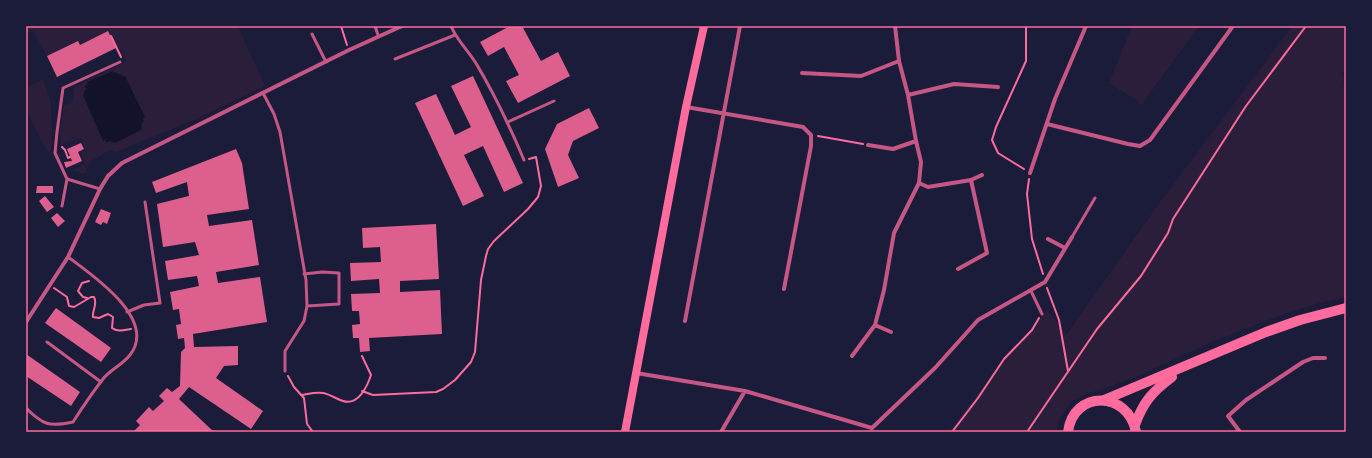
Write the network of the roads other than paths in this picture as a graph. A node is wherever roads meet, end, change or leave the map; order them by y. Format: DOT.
graph roads {
  1 [pos="375,26"];
  2 [pos="402,26"];
  3 [pos="451,26"];
  4 [pos="704,26"];
  5 [pos="740,26"];
  6 [pos="894,26"];
  7 [pos="1086,26"];
  8 [pos="1233,26"];
  9 [pos="312,34"];
  10 [pos="378,35"];
  11 [pos="455,35"];
  12 [pos="395,59"];
  13 [pos="899,61"];
  14 [pos="120,62"];
  15 [pos="326,62"];
  16 [pos="802,72"];
  17 [pos="998,88"];
  18 [pos="263,94"];
  19 [pos="908,95"];
  20 [pos="554,101"];
  21 [pos="686,107"];
  22 [pos="724,113"];
  23 [pos="508,122"];
  24 [pos="1047,124"];
  25 [pos="916,141"];
  26 [pos="868,145"];
  27 [pos="524,160"];
  28 [pos="1030,173"];
  29 [pos="982,175"];
  30 [pos="67,179"];
  31 [pos="971,180"];
  32 [pos="918,183"];
  33 [pos="100,189"];
  34 [pos="1095,198"];
  35 [pos="145,202"];
  36 [pos="62,206"];
  37 [pos="1072,237"];
  38 [pos="1048,239"];
  39 [pos="1065,248"];
  40 [pos="68,257"];
  41 [pos="958,269"];
  42 [pos="304,274"];
  43 [pos="784,289"];
  44 [pos="1031,291"];
  45 [pos="307,306"];
  46 [pos="1346,308"];
  47 [pos="128,312"];
  48 [pos="1042,314"];
  49 [pos="685,321"];
  50 [pos="26,322"];
  51 [pos="875,325"];
  52 [pos="891,332"];
  53 [pos="47,342"];
  54 [pos="852,356"];
  55 [pos="1326,358"];
  56 [pos="1183,368"];
  57 [pos="285,371"];
  58 [pos="636,373"];
  59 [pos="101,382"];
  60 [pos="745,391"];
  61 [pos="1104,400"];
  62 [pos="26,408"];
  63 [pos="1136,428"];
  64 [pos="872,430"];
  65 [pos="625,432"];
  66 [pos="721,432"];
  67 [pos="1068,432"];
  68 [pos="1240,432"];
  1 -- 10 [label="lane"];
  2 -- 10 [label="street"];
  3 -- 11 [label="lane"];
  4 -- 21 [label="main road"];
  5 -- 22 [label="street"];
  6 -- 13 [label="street"];
  7 -- 24 [label="street"];
  8 -- 24 [label="street"];
  9 -- 15 [label="lane"];
  10 -- 15 [label="street"];
  11 -- 12 [label="lane"];
  11 -- 23 [label="lane"];
  13 -- 16 [label="street"];
  13 -- 19 [label="street"];
  14 -- 30 [label="lane"];
  15 -- 18 [label="street"];
  17 -- 19 [label="street"];
  18 -- 33 [label="street"];
  18 -- 42 [label="lane"];
  19 -- 25 [label="street"];
  20 -- 23 [label="lane"];
  21 -- 22 [label="street"];
  21 -- 58 [label="main road"];
  22 -- 43 [label="street"];
  22 -- 49 [label="street"];
  23 -- 27 [label="lane"];
  24 -- 28 [label="street"];
  25 -- 26 [label="street"];
  25 -- 32 [label="street"];
  29 -- 31 [label="street"];
  30 -- 33 [label="lane"];
  30 -- 36 [label="lane"];
  31 -- 32 [label="street"];
  31 -- 41 [label="street"];
  32 -- 51 [label="street"];
  33 -- 40 [label="street"];
  34 -- 37 [label="lane"];
  35 -- 47 [label="lane"];
  37 -- 39 [label="street"];
  38 -- 39 [label="street"];
  39 -- 44 [label="street"];
  40 -- 47 [label="lane"];
  40 -- 50 [label="street"];
  42 -- 45 [label="lane"];
  42 -- 45 [label="lane"];
  44 -- 48 [label="lane"];
  44 -- 64 [label="street"];
  45 -- 57 [label="lane"];
  46 -- 56 [label="highway"];
  47 -- 59 [label="lane"];
  51 -- 52 [label="street"];
  51 -- 54 [label="street"];
  53 -- 59 [label="lane"];
  55 -- 68 [label="street"];
  56 -- 61 [label="highway"];
  56 -- 63 [label="highway"];
  58 -- 60 [label="street"];
  58 -- 65 [label="main road"];
  59 -- 62 [label="lane"];
  60 -- 64 [label="street"];
  60 -- 66 [label="street"];
  61 -- 63 [label="highway"];
  61 -- 67 [label="highway"];
}
